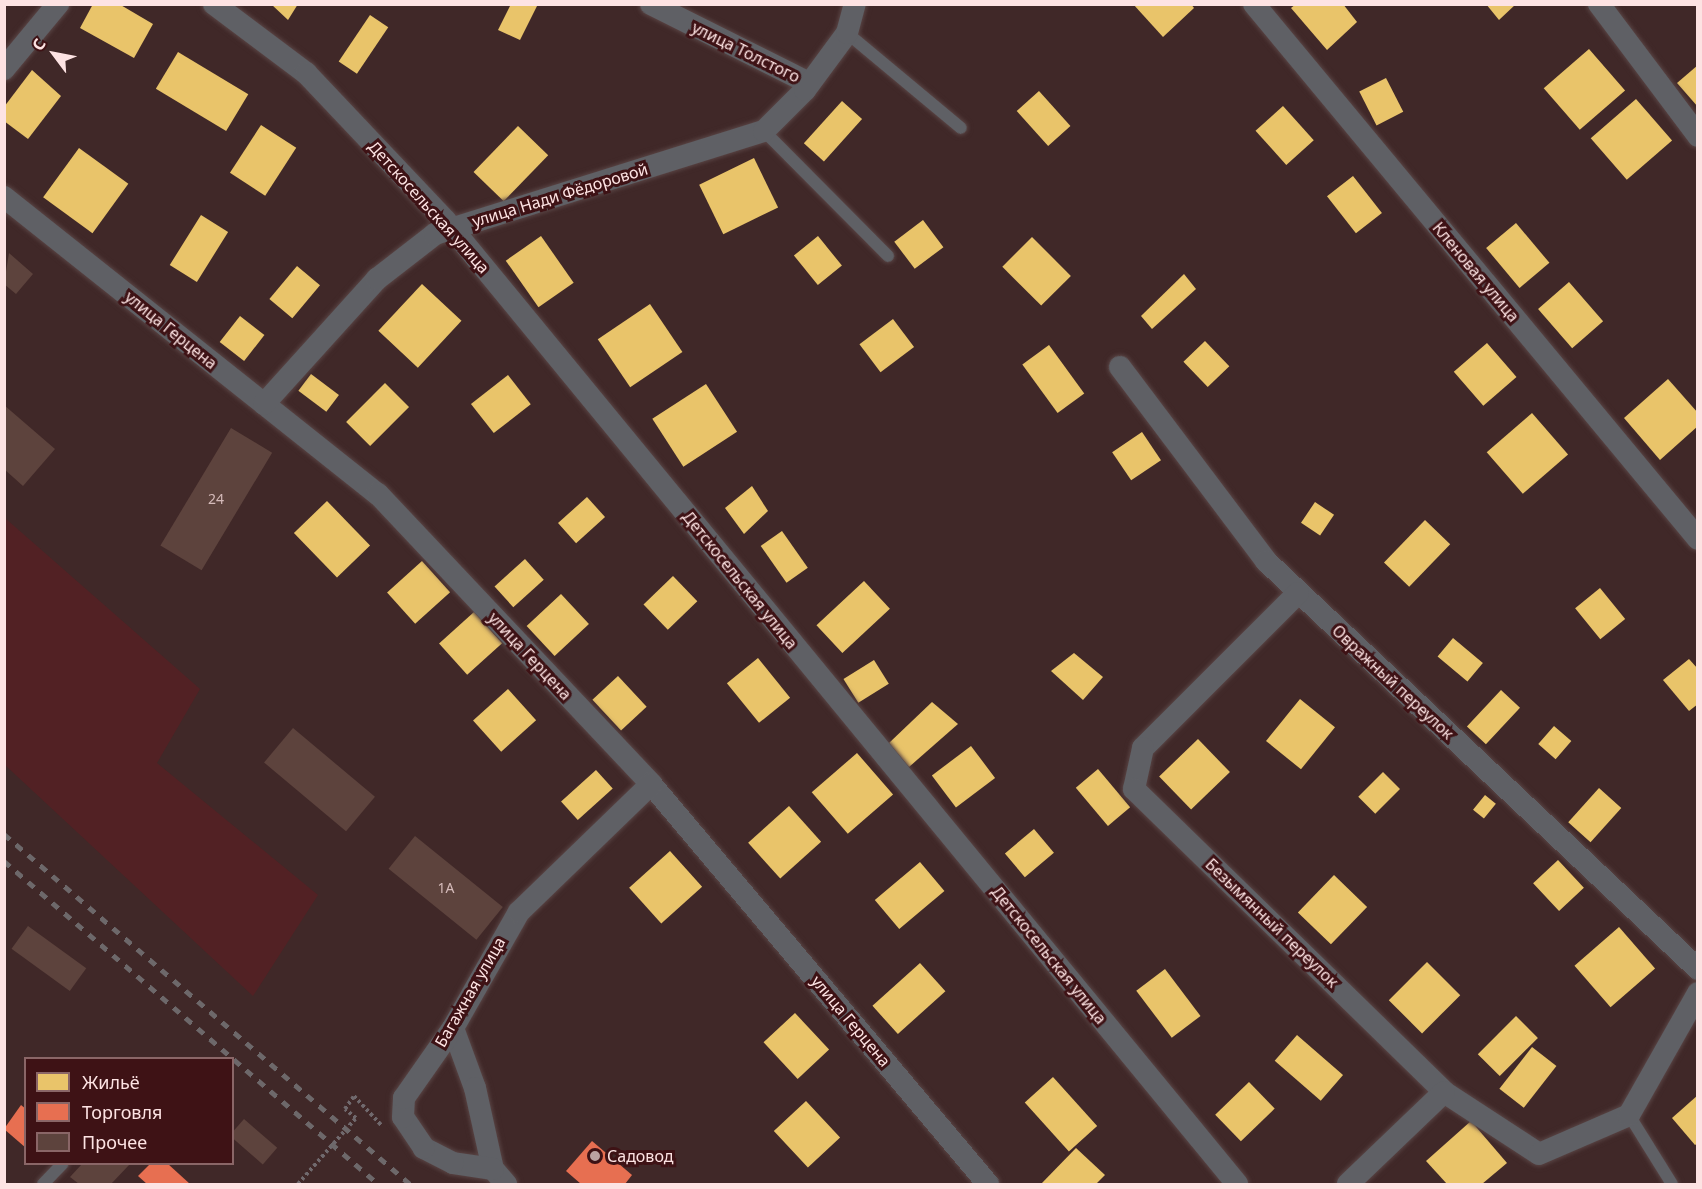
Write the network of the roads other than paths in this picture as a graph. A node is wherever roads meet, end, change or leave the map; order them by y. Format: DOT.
graph roads {
  1 [pos="58,4"];
  2 [pos="214,4"];
  3 [pos="651,4"];
  4 [pos="855,4"];
  5 [pos="1254,4"];
  6 [pos="1599,4"];
  7 [pos="847,33"];
  8 [pos="4,69"];
  9 [pos="809,84"];
  10 [pos="961,128"];
  11 [pos="764,131"];
  12 [pos="1698,136"];
  13 [pos="4,197"];
  14 [pos="452,228"];
  15 [pos="888,256"];
  16 [pos="1120,367"];
  17 [pos="264,404"];
  18 [pos="1698,539"];
  19 [pos="1298,593"];
  20 [pos="651,784"];
  21 [pos="1698,969"];
  22 [pos="1698,993"];
  23 [pos="453,1028"];
  24 [pos="462,1062"];
  25 [pos="428,1063"];
  26 [pos="1444,1092"];
  27 [pos="1629,1115"];
  28 [pos="61,1165"];
  29 [pos="500,1177"];
  30 [pos="44,1185"];
  31 [pos="988,1185"];
  32 [pos="1237,1185"];
  33 [pos="1348,1185"];
  34 [pos="1672,1185"];
  1 -- 8 [label="street"];
  2 -- 14 [label="street, Детскосельская улица"];
  3 -- 9 [label="street, улица Толстого"];
  4 -- 7 [label="street, улица Нади Фёдоровой"];
  5 -- 18 [label="street, Кленовая улица"];
  6 -- 12 [label="street"];
  7 -- 9 [label="street, улица Нади Фёдоровой"];
  7 -- 10 [label="lane"];
  9 -- 11 [label="street, улица Нади Фёдоровой"];
  11 -- 14 [label="street, улица Нади Фёдоровой"];
  11 -- 15 [label="lane"];
  13 -- 17 [label="street, улица Герцена"];
  14 -- 17 [label="street, улица Нади Фёдоровой"];
  14 -- 32 [label="street, Детскосельская улица"];
  16 -- 19 [label="street, Овражный переулок"];
  17 -- 20 [label="street, улица Герцена"];
  19 -- 21 [label="street, Овражный переулок"];
  19 -- 26 [label="street, Безымянный переулок"];
  20 -- 23 [label="street, Багажная улица"];
  20 -- 31 [label="street, улица Герцена"];
  22 -- 27 [label="street"];
  23 -- 24 [label="street"];
  23 -- 25 [label="street, Багажная улица"];
  24 -- 25 [label="street"];
  24 -- 29 [label="street"];
  25 -- 29 [label="street, Багажная улица"];
  26 -- 27 [label="street, Безымянный переулок"];
  26 -- 33 [label="street"];
  27 -- 34 [label="lane"];
  28 -- 30 [label="lane"];
}
